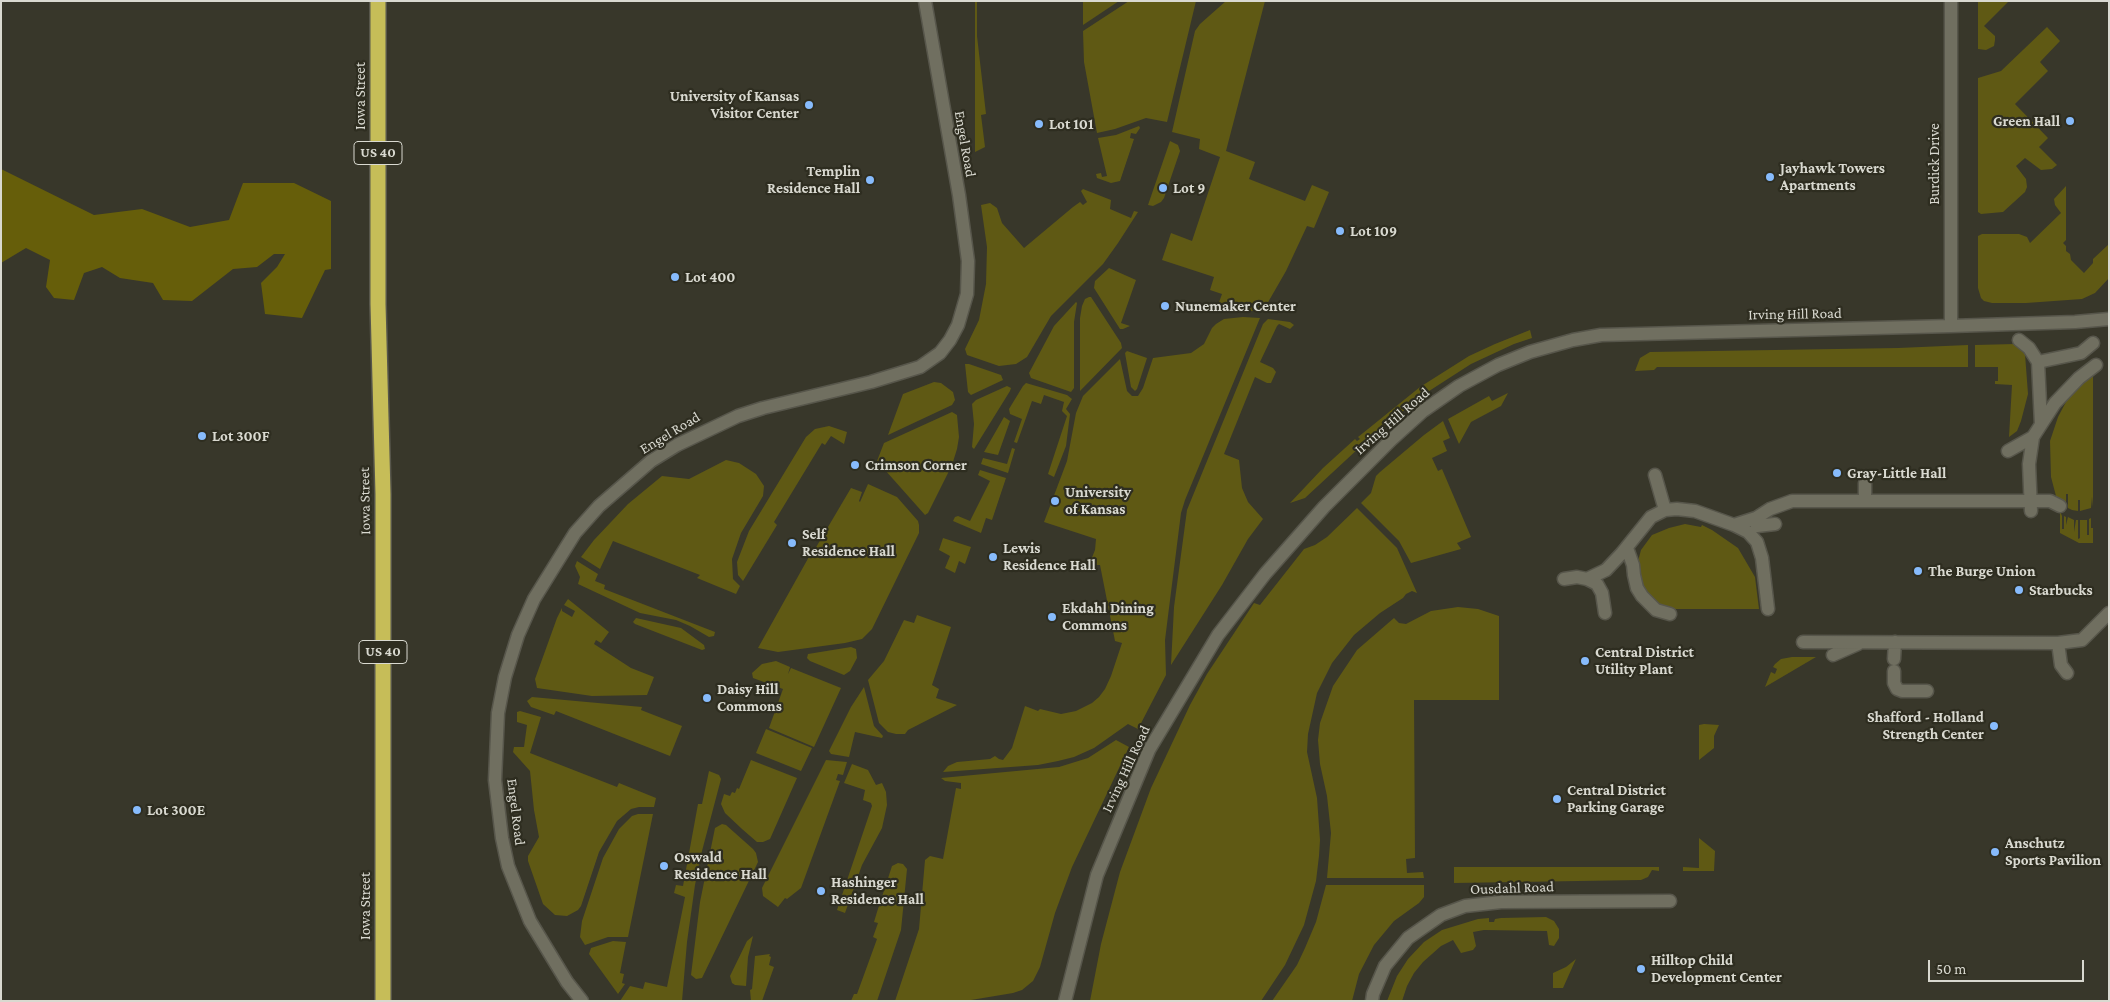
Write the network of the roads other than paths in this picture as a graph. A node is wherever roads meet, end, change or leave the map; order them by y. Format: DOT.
graph roads {
  1 [pos="378,1"];
  2 [pos="925,1"];
  3 [pos="1951,1"];
  4 [pos="2109,319"];
  5 [pos="1951,326"];
  6 [pos="2020,340"];
  7 [pos="2093,342"];
  8 [pos="2038,362"];
  9 [pos="2096,365"];
  10 [pos="2041,424"];
  11 [pos="2033,437"];
  12 [pos="2008,451"];
  13 [pos="1655,475"];
  14 [pos="1865,483"];
  15 [pos="1865,501"];
  16 [pos="2031,506"];
  17 [pos="2060,506"];
  18 [pos="1665,510"];
  19 [pos="1757,522"];
  20 [pos="1775,524"];
  21 [pos="1734,525"];
  22 [pos="1757,542"];
  23 [pos="1627,548"];
  24 [pos="1609,566"];
  25 [pos="1564,579"];
  26 [pos="1587,579"];
  27 [pos="1602,593"];
  28 [pos="1768,610"];
  29 [pos="1605,613"];
  30 [pos="2109,613"];
  31 [pos="1670,614"];
  32 [pos="1803,642"];
  33 [pos="1863,642"];
  34 [pos="1895,642"];
  35 [pos="2058,643"];
  36 [pos="1833,655"];
  37 [pos="2067,673"];
  38 [pos="1927,691"];
  39 [pos="1670,901"];
  40 [pos="383,1001"];
  41 [pos="582,1001"];
  42 [pos="1065,1001"];
  43 [pos="1372,1001"];
  1 -- 40 [label="highway, Iowa Street / US 40"];
  2 -- 41 [label="street, Engel Road"];
  3 -- 5 [label="street, Burdick Drive"];
  4 -- 5 [label="street, Irving Hill Road"];
  5 -- 42 [label="street, Irving Hill Road"];
  6 -- 8 [label="street"];
  7 -- 8 [label="street"];
  8 -- 10 [label="street"];
  9 -- 10 [label="street"];
  10 -- 11 [label="street"];
  11 -- 12 [label="street"];
  11 -- 16 [label="street"];
  13 -- 18 [label="street"];
  14 -- 15 [label="street"];
  15 -- 16 [label="street"];
  15 -- 19 [label="street"];
  16 -- 17 [label="street"];
  18 -- 21 [label="street"];
  18 -- 23 [label="street"];
  19 -- 20 [label="street"];
  19 -- 21 [label="street"];
  19 -- 22 [label="street"];
  21 -- 22 [label="street"];
  22 -- 28 [label="street"];
  23 -- 24 [label="street"];
  23 -- 31 [label="street"];
  24 -- 26 [label="street"];
  24 -- 27 [label="street"];
  25 -- 26 [label="street"];
  26 -- 27 [label="street"];
  27 -- 29 [label="street"];
  30 -- 35 [label="street"];
  32 -- 33 [label="street"];
  33 -- 34 [label="street"];
  33 -- 36 [label="street"];
  34 -- 35 [label="street"];
  34 -- 38 [label="street"];
  35 -- 37 [label="street"];
  39 -- 43 [label="street, Ousdahl Road"];
}
